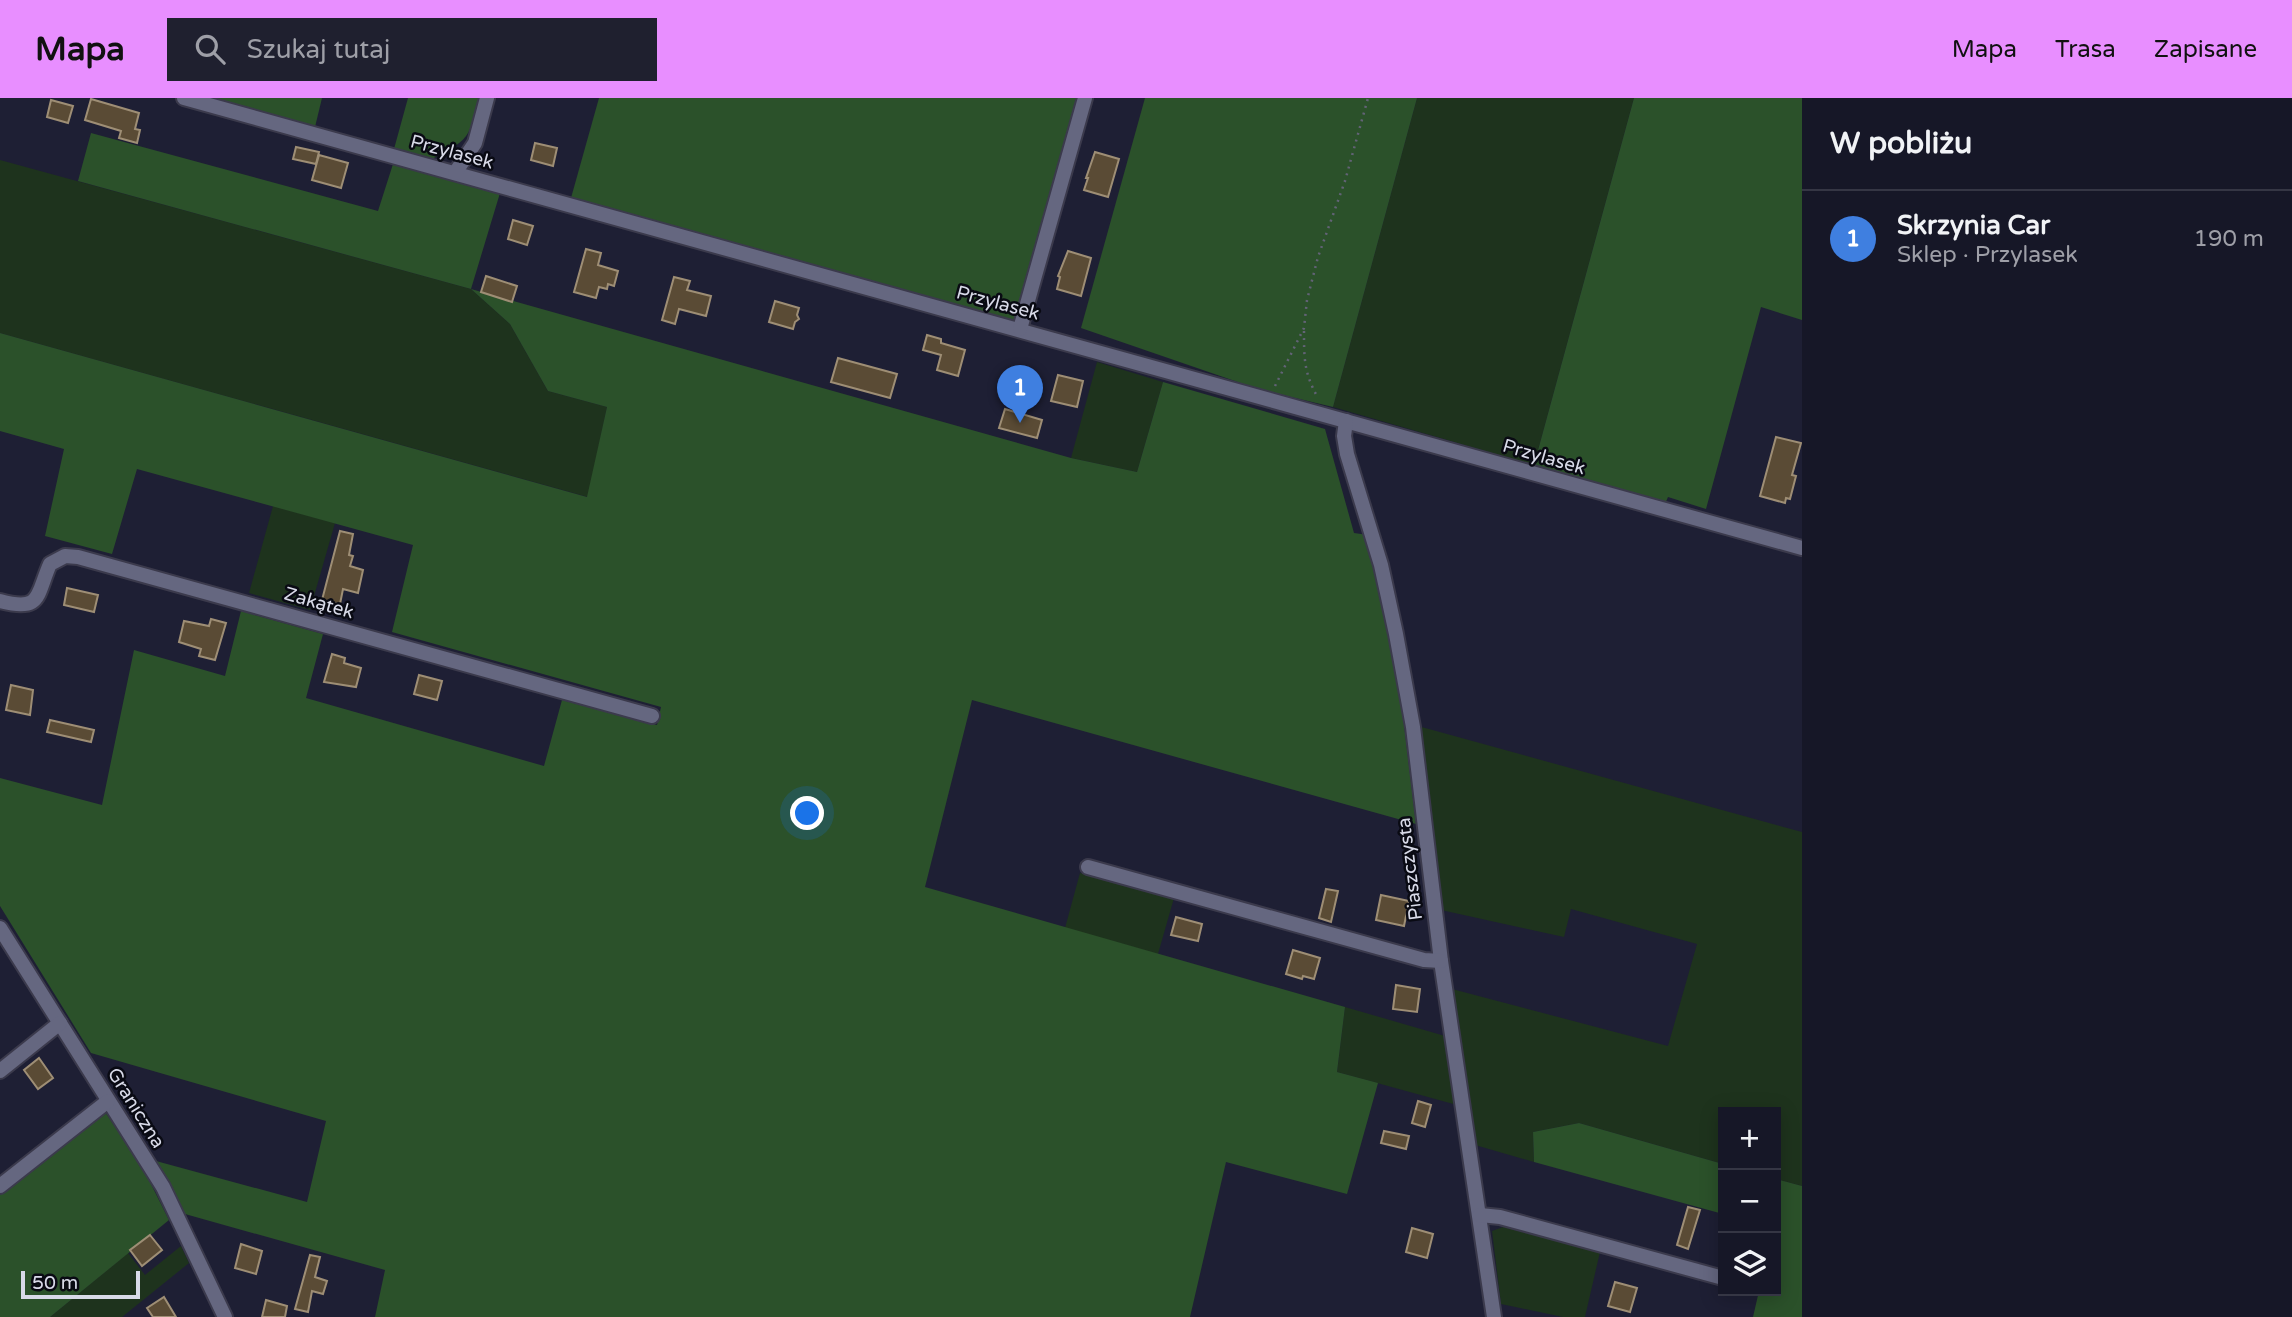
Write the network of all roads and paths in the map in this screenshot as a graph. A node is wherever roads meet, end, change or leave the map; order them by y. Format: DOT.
graph roads {
  1 [pos="184,98"];
  2 [pos="487,98"];
  3 [pos="1085,98"];
  4 [pos="1368,98"];
  5 [pos="455,173"];
  6 [pos="1304,328"];
  7 [pos="1020,329"];
  8 [pos="1269,398"];
  9 [pos="1326,415"];
  10 [pos="1346,421"];
  11 [pos="1802,548"];
  12 [pos="0,601"];
  13 [pos="652,716"];
  14 [pos="1088,867"];
  15 [pos="0,928"];
  16 [pos="1441,961"];
  17 [pos="60,1023"];
  18 [pos="0,1071"];
  19 [pos="108,1101"];
  20 [pos="0,1186"];
  21 [pos="1480,1215"];
  22 [pos="1718,1277"];
  23 [pos="225,1317"];
  24 [pos="1494,1317"];
  1 -- 5 [label="street, Przylasek"];
  2 -- 5 [label="street"];
  3 -- 7 [label="street"];
  4 -- 6 [label="path"];
  5 -- 7 [label="street, Przylasek"];
  6 -- 8 [label="path"];
  6 -- 9 [label="path"];
  7 -- 8 [label="street, Przylasek"];
  8 -- 9 [label="street, Przylasek"];
  9 -- 10 [label="street, Przylasek"];
  10 -- 11 [label="street, Przylasek"];
  10 -- 16 [label="street, Piaszczysta"];
  12 -- 13 [label="street, Zakątek"];
  14 -- 16 [label="street"];
  15 -- 17 [label="street, Graniczna"];
  16 -- 21 [label="street, Piaszczysta"];
  17 -- 18 [label="street"];
  17 -- 19 [label="street, Graniczna"];
  19 -- 20 [label="street"];
  19 -- 23 [label="street, Graniczna"];
  21 -- 22 [label="street"];
  21 -- 24 [label="street, Piaszczysta"];
}
